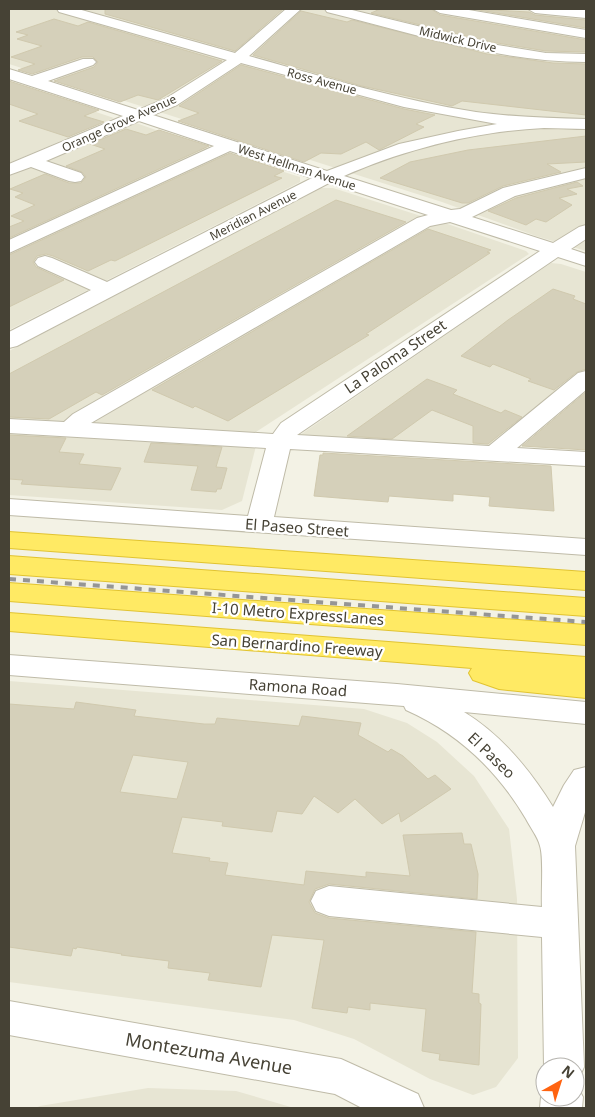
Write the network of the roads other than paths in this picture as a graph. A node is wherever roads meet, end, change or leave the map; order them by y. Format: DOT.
graph roads {
  1 [pos="64,9"];
  2 [pos="294,9"];
  3 [pos="332,9"];
  4 [pos="440,9"];
  5 [pos="535,9"];
  6 [pos="586,14"];
  7 [pos="586,34"];
  8 [pos="236,58"];
  9 [pos="586,58"];
  10 [pos="88,62"];
  11 [pos="9,74"];
  12 [pos="31,82"];
  13 [pos="137,116"];
  14 [pos="541,124"];
  15 [pos="586,124"];
  16 [pos="229,145"];
  17 [pos="18,163"];
  18 [pos="586,173"];
  19 [pos="75,177"];
  20 [pos="327,177"];
  21 [pos="449,216"];
  22 [pos="586,231"];
  23 [pos="9,247"];
  24 [pos="554,250"];
  25 [pos="586,260"];
  26 [pos="45,262"];
  27 [pos="108,290"];
  28 [pos="9,340"];
  29 [pos="586,378"];
  30 [pos="9,426"];
  31 [pos="70,430"];
  32 [pos="280,441"];
  33 [pos="496,453"];
  34 [pos="586,459"];
  35 [pos="9,507"];
  36 [pos="259,524"];
  37 [pos="9,540"];
  38 [pos="586,547"];
  39 [pos="9,565"];
  40 [pos="586,581"];
  41 [pos="9,592"];
  42 [pos="586,600"];
  43 [pos="556,605"];
  44 [pos="586,607"];
  45 [pos="9,622"];
  46 [pos="586,635"];
  47 [pos="446,657"];
  48 [pos="9,665"];
  49 [pos="586,667"];
  50 [pos="586,687"];
  51 [pos="397,695"];
  52 [pos="586,713"];
  53 [pos="586,779"];
  54 [pos="558,846"];
  55 [pos="329,901"];
  56 [pos="560,924"];
  57 [pos="9,1018"];
  58 [pos="564,1057"];
  59 [pos="403,1108"];
  1 -- 8 [label="street, Ross Avenue"];
  2 -- 8 [label="street, Orange Grove Avenue"];
  3 -- 9 [label="street, Midwick Drive"];
  4 -- 7 [label="street"];
  5 -- 6 [label="street"];
  8 -- 13 [label="street, Orange Grove Avenue"];
  8 -- 14 [label="street, Ross Avenue"];
  10 -- 12 [label="street"];
  11 -- 12 [label="street, West Hellman Avenue"];
  12 -- 13 [label="street, West Hellman Avenue"];
  13 -- 16 [label="street, West Hellman Avenue"];
  13 -- 17 [label="street, Orange Grove Avenue"];
  14 -- 15 [label="street, Ross Avenue"];
  14 -- 20 [label="street, Meridian Avenue"];
  16 -- 20 [label="street, West Hellman Avenue"];
  16 -- 23 [label="street"];
  17 -- 19 [label="street"];
  18 -- 21 [label="street"];
  20 -- 21 [label="street, West Hellman Avenue"];
  20 -- 27 [label="street, Meridian Avenue"];
  21 -- 24 [label="street, West Hellman Avenue"];
  21 -- 31 [label="street"];
  22 -- 24 [label="street, La Paloma Street"];
  24 -- 25 [label="street, West Hellman Avenue"];
  24 -- 32 [label="street, La Paloma Street"];
  26 -- 27 [label="street"];
  27 -- 28 [label="street, Meridian Avenue"];
  29 -- 33 [label="street"];
  30 -- 31 [label="street"];
  31 -- 32 [label="street"];
  32 -- 33 [label="street"];
  32 -- 36 [label="street, La Paloma Street"];
  33 -- 34 [label="street"];
  35 -- 36 [label="street, El Paseo Street"];
  36 -- 38 [label="street, El Paseo Street"];
  37 -- 40 [label="highway"];
  39 -- 43 [label="highway, I-10 Metro ExpressLanes"];
  41 -- 46 [label="highway, I-10 Metro ExpressLanes"];
  42 -- 43 [label="highway"];
  43 -- 44 [label="highway, I-10 Metro ExpressLanes"];
  45 -- 47 [label="highway, San Bernardino Freeway"];
  47 -- 49 [label="highway, San Bernardino Freeway"];
  47 -- 50 [label="highway"];
  48 -- 51 [label="street, Ramona Road"];
  51 -- 52 [label="street, Ramona Road"];
  51 -- 54 [label="street, El Paseo"];
  53 -- 54 [label="street, El Paseo"];
  54 -- 56 [label="street, El Paseo"];
  55 -- 56 [label="street"];
  56 -- 58 [label="street, El Paseo"];
  57 -- 59 [label="street, Montezuma Avenue"];
}
